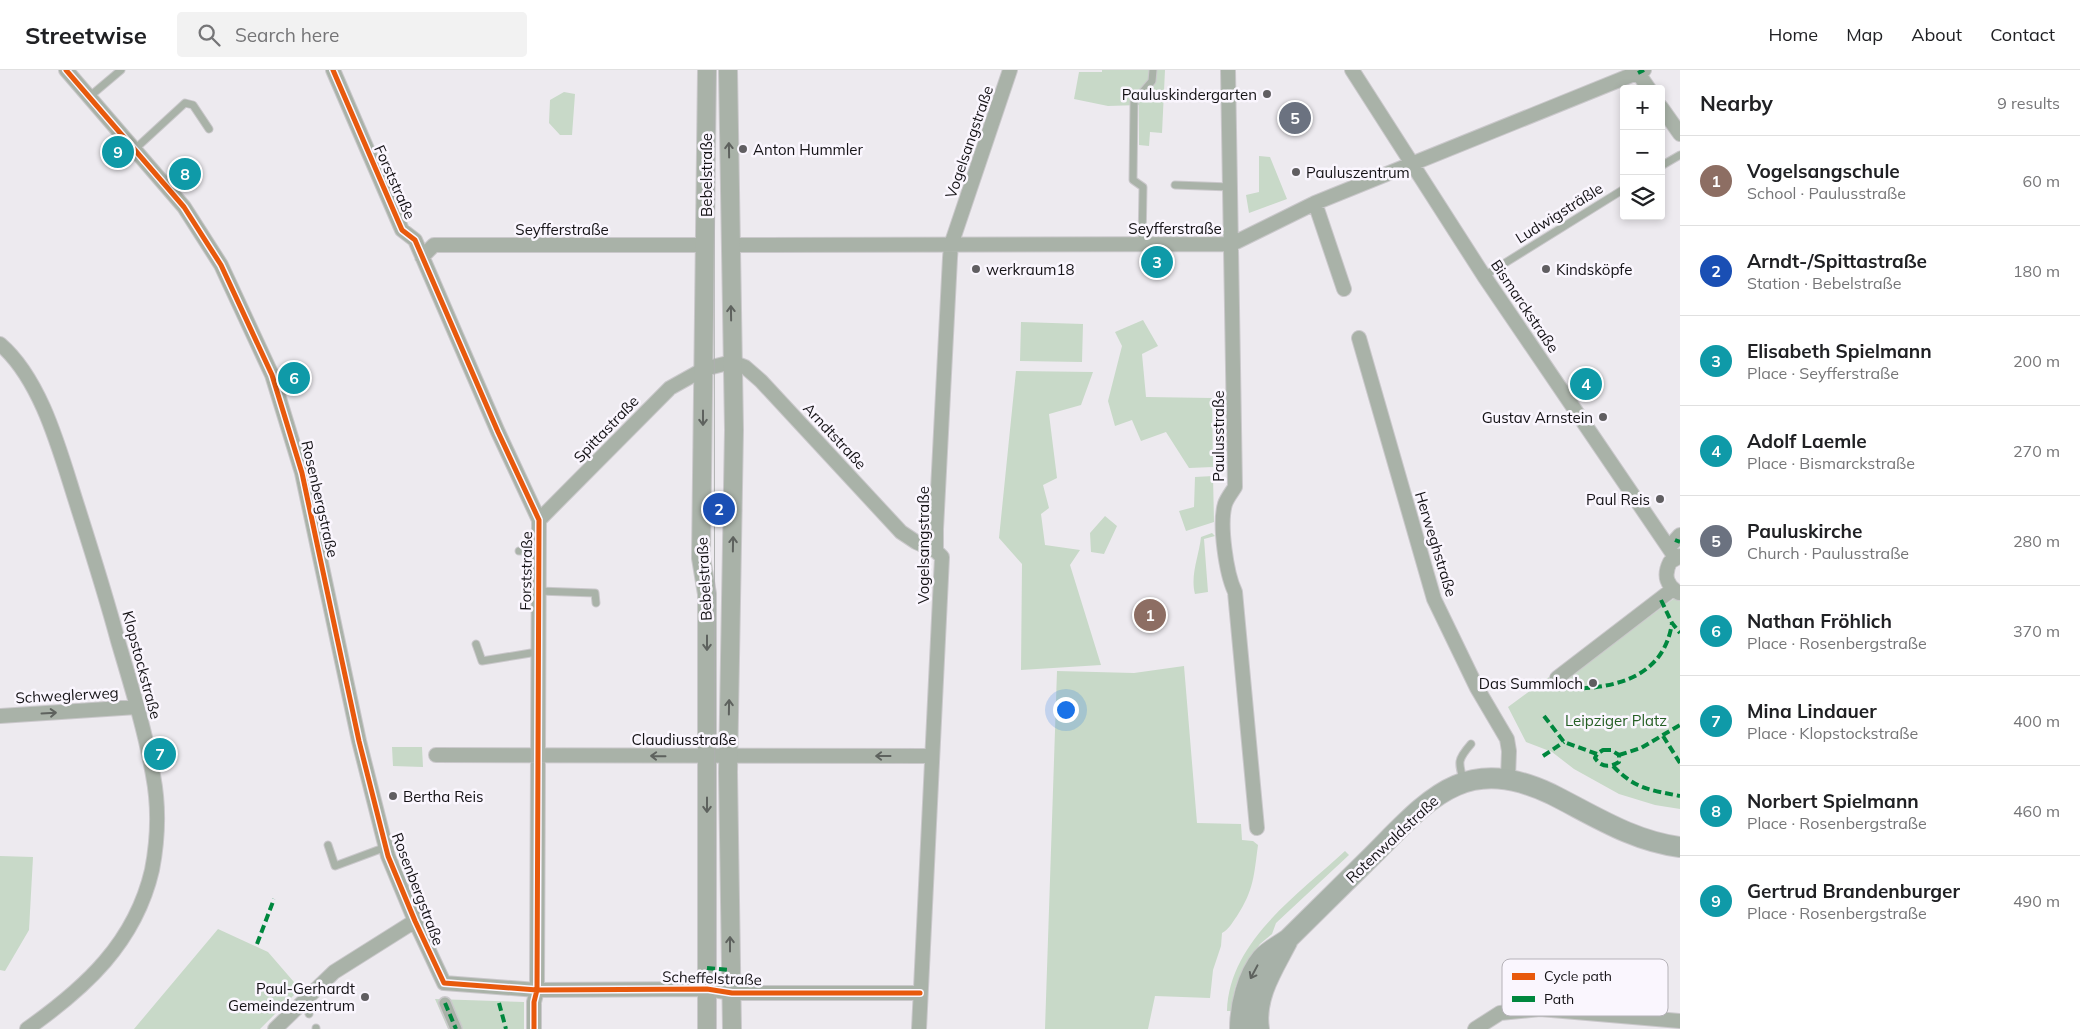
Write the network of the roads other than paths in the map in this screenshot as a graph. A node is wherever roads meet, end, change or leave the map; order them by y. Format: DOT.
graph roads {
  1 [pos="66,70"];
  2 [pos="121,70"];
  3 [pos="333,70"];
  4 [pos="707,70"];
  5 [pos="728,70"];
  6 [pos="1010,70"];
  7 [pos="1153,70"];
  8 [pos="1228,70"];
  9 [pos="1352,70"];
  10 [pos="1639,71"];
  11 [pos="1647,85"];
  12 [pos="89,97"];
  13 [pos="1665,113"];
  14 [pos="209,129"];
  15 [pos="1680,134"];
  16 [pos="135,149"];
  17 [pos="1680,155"];
  18 [pos="1665,164"];
  19 [pos="1413,165"];
  20 [pos="1175,185"];
  21 [pos="1230,187"];
  22 [pos="1620,191"];
  23 [pos="1315,203"];
  24 [pos="1232,244"];
  25 [pos="706,245"];
  26 [pos="730,245"];
  27 [pos="952,245"];
  28 [pos="1142,245"];
  29 [pos="422,256"];
  30 [pos="1484,276"];
  31 [pos="1344,289"];
  32 [pos="1359,338"];
  33 [pos="0,344"];
  34 [pos="732,362"];
  35 [pos="704,369"];
  36 [pos="539,520"];
  37 [pos="1680,535"];
  38 [pos="519,551"];
  39 [pos="539,551"];
  40 [pos="936,551"];
  41 [pos="1675,553"];
  42 [pos="538,591"];
  43 [pos="1676,591"];
  44 [pos="596,603"];
  45 [pos="476,644"];
  46 [pos="537,652"];
  47 [pos="1557,678"];
  48 [pos="137,708"];
  49 [pos="0,716"];
  50 [pos="1471,744"];
  51 [pos="536,754"];
  52 [pos="436,755"];
  53 [pos="728,755"];
  54 [pos="706,756"];
  55 [pos="932,756"];
  56 [pos="1508,778"];
  57 [pos="1464,782"];
  58 [pos="1258,828"];
  59 [pos="328,845"];
  60 [pos="386,847"];
  61 [pos="1680,847"];
  62 [pos="415,921"];
  63 [pos="444,984"];
  64 [pos="707,989"];
  65 [pos="537,990"];
  66 [pos="732,993"];
  67 [pos="920,993"];
  68 [pos="445,1003"];
  69 [pos="1502,1013"];
  70 [pos="1616,1016"];
  71 [pos="1680,1021"];
  72 [pos="1252,1027"];
  73 [pos="27,1029"];
  74 [pos="275,1029"];
  75 [pos="456,1029"];
  76 [pos="534,1029"];
  77 [pos="707,1029"];
  78 [pos="732,1029"];
  79 [pos="919,1029"];
  80 [pos="1476,1029"];
  1 -- 12 [label="street, Rosenbergstraße"];
  2 -- 12 [label="lane"];
  3 -- 29 [label="street, Forststraße"];
  4 -- 25 [label="street, Bebelstraße"];
  26 -- 5 [label="street, Bebelstraße, one-way"];
  6 -- 27 [label="street, Vogelsangstraße"];
  7 -- 28 [label="lane"];
  8 -- 21 [label="street, Paulusstraße"];
  9 -- 19 [label="street, Bismarckstraße"];
  10 -- 11 [label="street"];
  10 -- 19 [label="street, Seyfferstraße"];
  12 -- 16 [label="street, Rosenbergstraße"];
  13 -- 15 [label="street"];
  14 -- 16 [label="lane"];
  16 -- 60 [label="street, Rosenbergstraße"];
  17 -- 18 [label="lane"];
  19 -- 23 [label="street, Seyfferstraße"];
  19 -- 30 [label="street, Bismarckstraße"];
  20 -- 21 [label="lane"];
  21 -- 24 [label="street, Paulusstraße"];
  22 -- 30 [label="lane, Ludwigsträßle"];
  23 -- 24 [label="street, Seyfferstraße"];
  23 -- 31 [label="street"];
  24 -- 28 [label="street, Seyfferstraße"];
  24 -- 58 [label="street, Paulusstraße"];
  25 -- 29 [label="street, Seyfferstraße"];
  25 -- 35 [label="street, Bebelstraße"];
  26 -- 27 [label="street, Seyfferstraße"];
  34 -- 26 [label="street, Bebelstraße, one-way"];
  27 -- 28 [label="street, Seyfferstraße"];
  27 -- 40 [label="street, Vogelsangstraße"];
  29 -- 36 [label="street, Forststraße"];
  30 -- 41 [label="street, Bismarckstraße"];
  32 -- 56 [label="street, Herweghstraße"];
  33 -- 48 [label="street, Klopstockstraße"];
  34 -- 35 [label="street"];
  34 -- 40 [label="street, Arndtstraße"];
  53 -- 34 [label="street, Bebelstraße, one-way"];
  35 -- 36 [label="street, Spittastraße"];
  35 -- 54 [label="street, Bebelstraße, one-way"];
  36 -- 39 [label="street, Forststraße"];
  37 -- 41 [label="street"];
  38 -- 39 [label="lane"];
  39 -- 42 [label="street, Forststraße"];
  40 -- 55 [label="street, Vogelsangstraße"];
  41 -- 43 [label="street"];
  42 -- 44 [label="lane"];
  42 -- 46 [label="street, Forststraße"];
  43 -- 47 [label="street"];
  45 -- 46 [label="lane"];
  46 -- 51 [label="street, Forststraße"];
  49 -- 48 [label="street, Schweglerweg, one-way"];
  48 -- 73 [label="street, Klopstockstraße"];
  50 -- 57 [label="lane"];
  51 -- 52 [label="street, Claudiusstraße"];
  54 -- 51 [label="street, Claudiusstraße, one-way"];
  51 -- 65 [label="street, Forststraße"];
  53 -- 54 [label="street, Claudiusstraße"];
  55 -- 53 [label="street, Claudiusstraße, one-way"];
  66 -- 53 [label="street, Bebelstraße, one-way"];
  54 -- 64 [label="street, Bebelstraße, one-way"];
  55 -- 67 [label="street, Vogelsangstraße"];
  56 -- 57 [label="main road, Rotenwaldstraße"];
  56 -- 61 [label="main road, Rotenwaldstraße"];
  57 -- 72 [label="main road, Rotenwaldstraße"];
  59 -- 60 [label="lane"];
  60 -- 62 [label="street, Rosenbergstraße"];
  62 -- 63 [label="street, Rosenbergstraße"];
  62 -- 74 [label="street"];
  63 -- 65 [label="street, Scheffelstraße"];
  64 -- 65 [label="street, Scheffelstraße"];
  64 -- 66 [label="street, Scheffelstraße"];
  64 -- 77 [label="street, Bebelstraße"];
  65 -- 76 [label="street, Forststraße"];
  66 -- 67 [label="street, Scheffelstraße"];
  66 -- 78 [label="street, Bebelstraße"];
  67 -- 79 [label="street, Vogelsangstraße"];
  68 -- 75 [label="street"];
  69 -- 80 [label="street"];
  70 -- 71 [label="street"];
}
